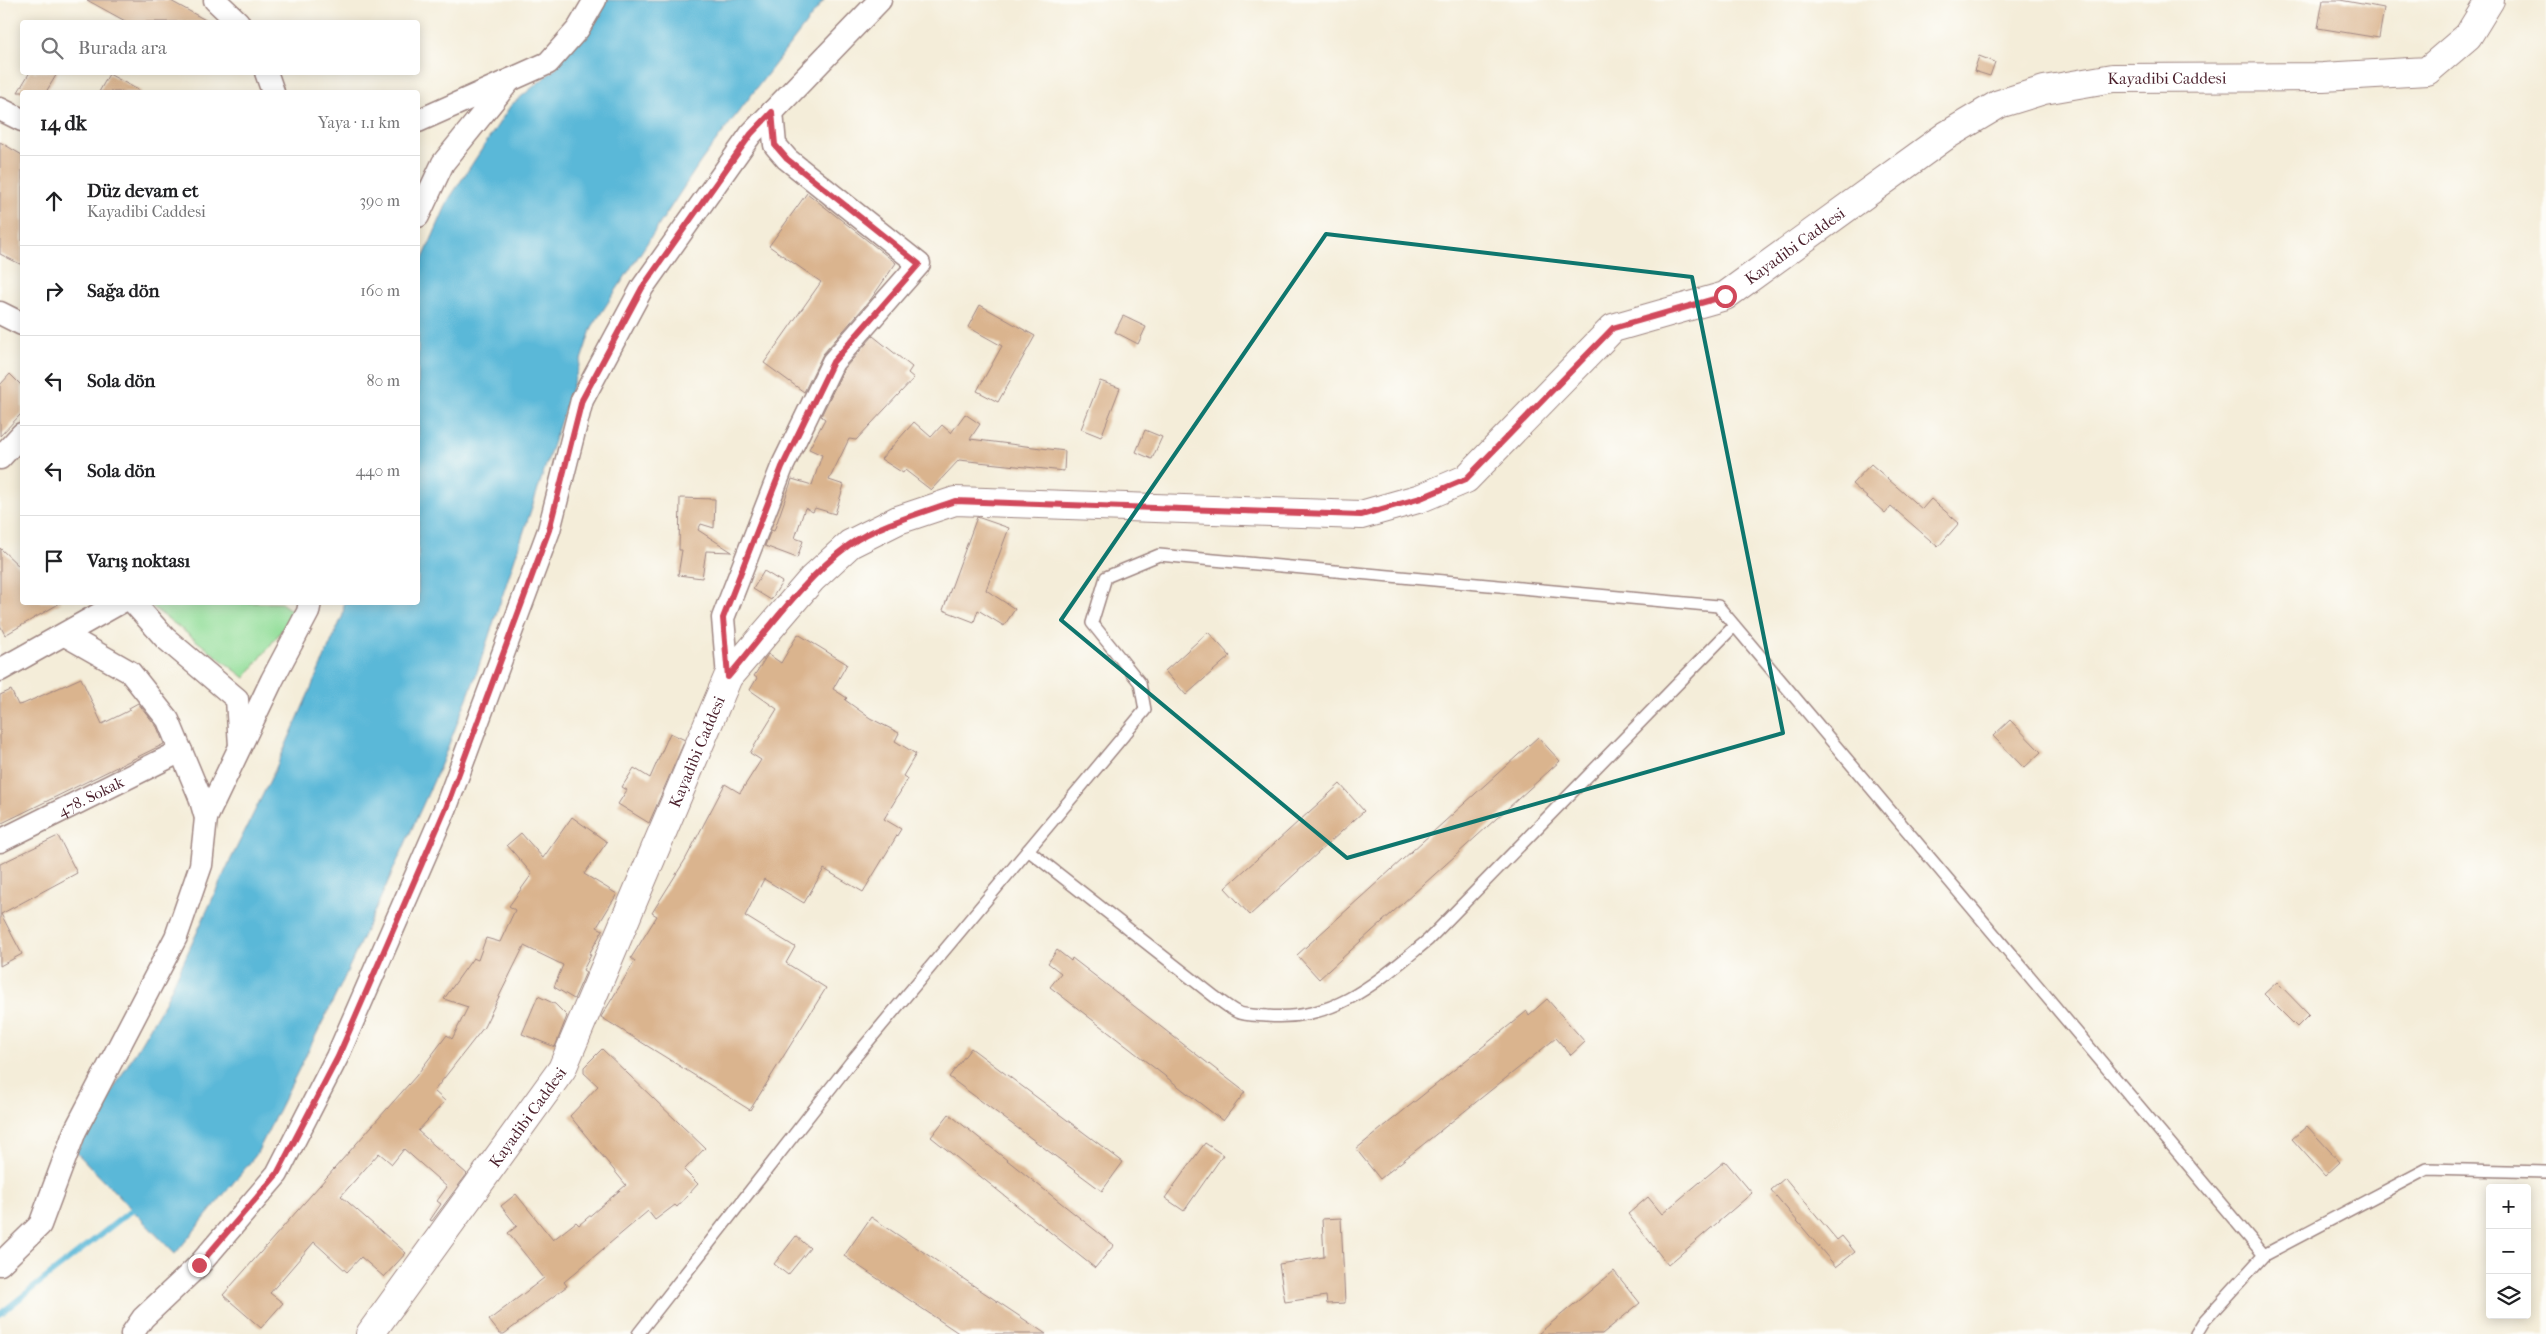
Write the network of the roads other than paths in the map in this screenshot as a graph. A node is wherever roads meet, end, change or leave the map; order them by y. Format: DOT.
graph roads {
  1 [pos="215,0"];
  2 [pos="595,0"];
  3 [pos="880,0"];
  4 [pos="2490,0"];
  5 [pos="236,20"];
  6 [pos="267,75"];
  7 [pos="510,80"];
  8 [pos="272,90"];
  9 [pos="0,109"];
  10 [pos="772,112"];
  11 [pos="20,119"];
  12 [pos="420,120"];
  13 [pos="420,212"];
  14 [pos="0,313"];
  15 [pos="20,323"];
  16 [pos="20,436"];
  17 [pos="0,458"];
  18 [pos="116,605"];
  19 [pos="135,605"];
  20 [pos="309,605"];
  21 [pos="1734,626"];
  22 [pos="64,635"];
  23 [pos="0,670"];
  24 [pos="728,677"];
  25 [pos="240,747"];
  26 [pos="181,751"];
  27 [pos="206,818"];
  28 [pos="0,841"];
  29 [pos="1028,850"];
  30 [pos="2546,1172"];
  31 [pos="2264,1255"];
  32 [pos="0,1264"];
  33 [pos="132,1334"];
  34 [pos="370,1334"];
  35 [pos="638,1334"];
  36 [pos="2196,1334"];
  1 -- 5 [label="street"];
  2 -- 7 [label="street"];
  3 -- 10 [label="street"];
  4 -- 24 [label="street, Kayadibi Caddesi"];
  6 -- 8 [label="street"];
  7 -- 12 [label="street"];
  7 -- 13 [label="street"];
  9 -- 11 [label="street"];
  10 -- 24 [label="street"];
  10 -- 33 [label="street"];
  14 -- 15 [label="street"];
  16 -- 17 [label="street"];
  18 -- 22 [label="street"];
  19 -- 25 [label="street"];
  20 -- 25 [label="street"];
  21 -- 29 [label="lane"];
  21 -- 29 [label="lane"];
  21 -- 31 [label="lane"];
  22 -- 23 [label="street"];
  22 -- 26 [label="street"];
  24 -- 34 [label="street, Kayadibi Caddesi"];
  25 -- 27 [label="street"];
  26 -- 27 [label="street"];
  26 -- 28 [label="street, 478. Sokak"];
  27 -- 32 [label="street"];
  29 -- 35 [label="lane"];
  30 -- 31 [label="lane"];
  31 -- 36 [label="lane"];
}
